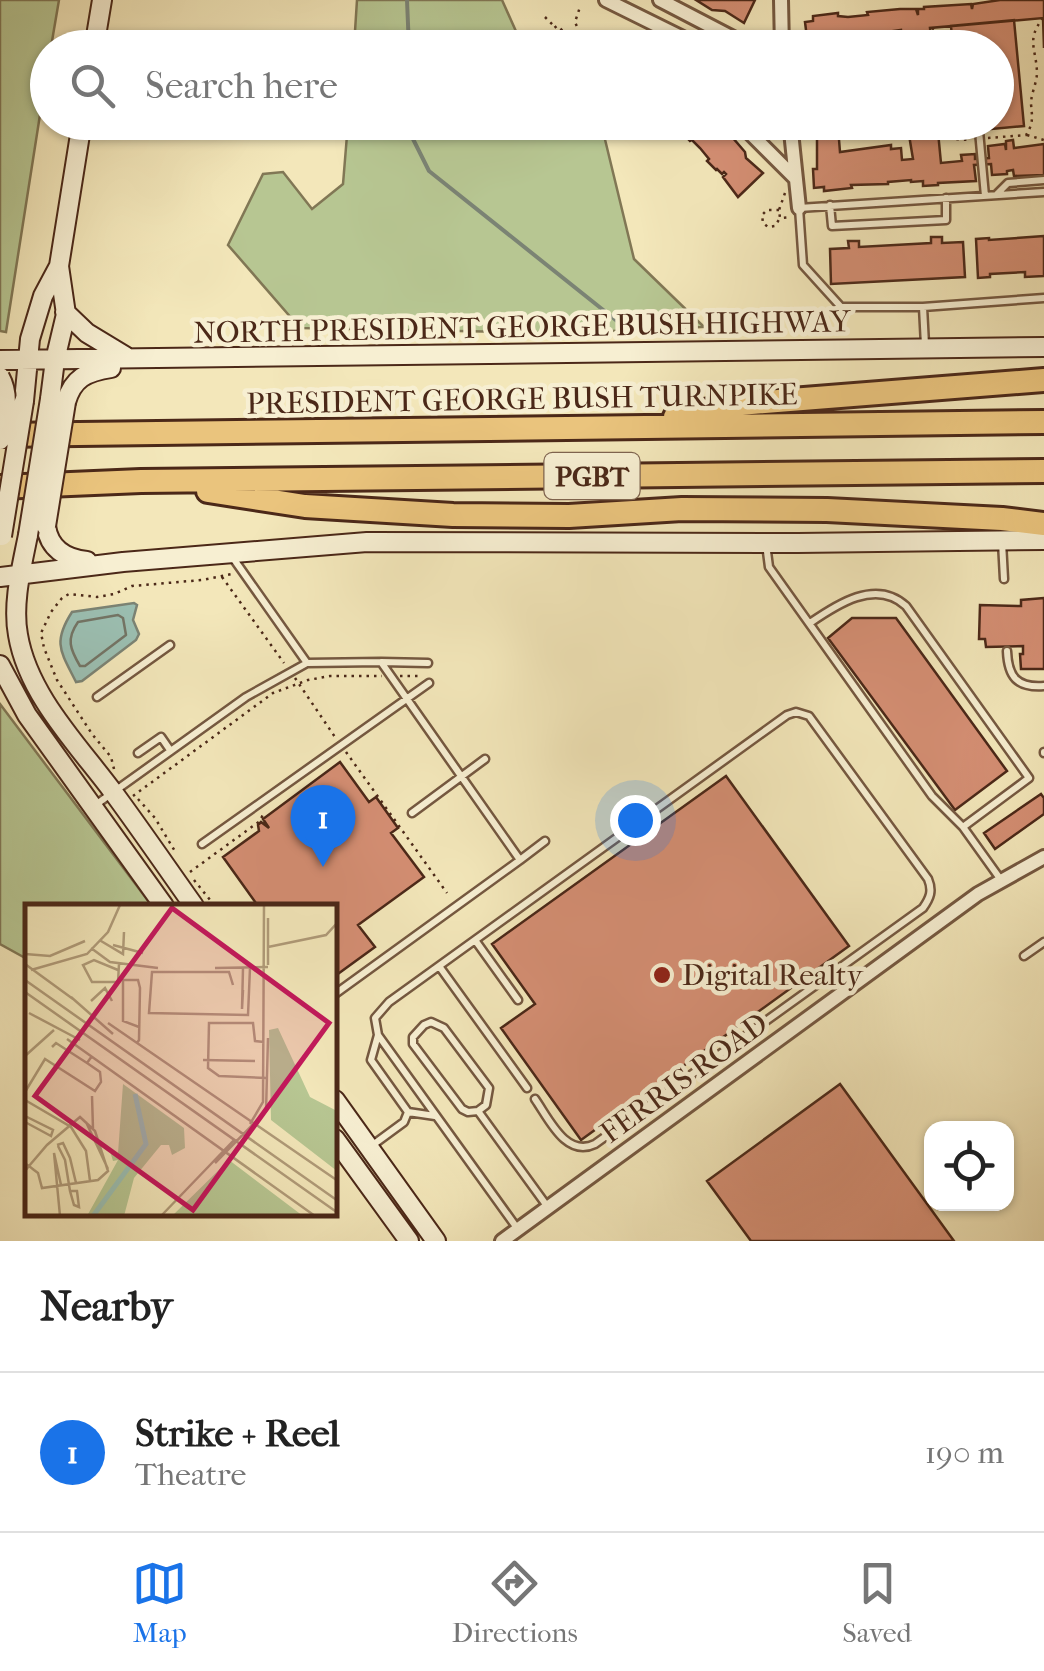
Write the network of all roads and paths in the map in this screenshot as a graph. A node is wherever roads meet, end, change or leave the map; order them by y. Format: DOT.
graph roads {
  1 [pos="102,0"];
  2 [pos="606,0"];
  3 [pos="660,0"];
  4 [pos="781,0"];
  5 [pos="580,7"];
  6 [pos="545,17"];
  7 [pos="1043,18"];
  8 [pos="554,26"];
  9 [pos="944,27"];
  10 [pos="932,28"];
  11 [pos="97,30"];
  12 [pos="553,30"];
  13 [pos="562,30"];
  14 [pos="578,30"];
  15 [pos="662,30"];
  16 [pos="718,30"];
  17 [pos="782,30"];
  18 [pos="934,30"];
  19 [pos="943,30"];
  20 [pos="1026,134"];
  21 [pos="1014,136"];
  22 [pos="79,140"];
  23 [pos="755,140"];
  24 [pos="790,140"];
  25 [pos="980,140"];
  26 [pos="1044,140"];
  27 [pos="1044,180"];
  28 [pos="791,182"];
  29 [pos="1044,192"];
  30 [pos="996,195"];
  31 [pos="985,196"];
  32 [pos="946,198"];
  33 [pos="830,205"];
  34 [pos="778,210"];
  35 [pos="795,212"];
  36 [pos="780,218"];
  37 [pos="59,266"];
  38 [pos="1044,298"];
  39 [pos="923,307"];
  40 [pos="65,312"];
  41 [pos="1044,347"];
  42 [pos="925,350"];
  43 [pos="130,358"];
  44 [pos="160,358"];
  45 [pos="0,360"];
  46 [pos="29,360"];
  47 [pos="55,360"];
  48 [pos="0,377"];
  49 [pos="1044,380"];
  50 [pos="58,401"];
  51 [pos="1044,422"];
  52 [pos="626,428"];
  53 [pos="0,437"];
  54 [pos="1044,471"];
  55 [pos="141,481"];
  56 [pos="0,487"];
  57 [pos="1044,524"];
  58 [pos="1044,540"];
  59 [pos="1002,541"];
  60 [pos="1,542"];
  61 [pos="766,542"];
  62 [pos="229,552"];
  63 [pos="114,563"];
  64 [pos="21,574"];
  65 [pos="233,574"];
  66 [pos="221,576"];
  67 [pos="0,577"];
  68 [pos="1004,579"];
  69 [pos="810,623"];
  70 [pos="170,646"];
  71 [pos="1007,651"];
  72 [pos="380,662"];
  73 [pos="308,663"];
  74 [pos="285,664"];
  75 [pos="428,664"];
  76 [pos="0,666"];
  77 [pos="378,676"];
  78 [pos="398,676"];
  79 [pos="429,679"];
  80 [pos="297,681"];
  81 [pos="1044,686"];
  82 [pos="97,697"];
  83 [pos="406,698"];
  84 [pos="337,740"];
  85 [pos="170,750"];
  86 [pos="345,752"];
  87 [pos="138,753"];
  88 [pos="485,759"];
  89 [pos="462,776"];
  90 [pos="120,786"];
  91 [pos="133,796"];
  92 [pos="93,806"];
  93 [pos="264,811"];
  94 [pos="412,813"];
  95 [pos="962,827"];
  96 [pos="545,841"];
  97 [pos="202,844"];
  98 [pos="1044,856"];
  99 [pos="180,860"];
  100 [pos="520,860"];
  101 [pos="1001,880"];
  102 [pos="447,893"];
  103 [pos="163,904"];
  104 [pos="193,904"];
  105 [pos="213,904"];
  106 [pos="475,940"];
  107 [pos="1044,942"];
  108 [pos="1024,956"];
  109 [pos="439,966"];
  110 [pos="338,992"];
  111 [pos="518,1000"];
  112 [pos="378,1035"];
  113 [pos="527,1088"];
  114 [pos="535,1100"];
  115 [pos="338,1104"];
  116 [pos="478,1111"];
  117 [pos="408,1112"];
  118 [pos="436,1116"];
  119 [pos="338,1143"];
  120 [pos="370,1147"];
  121 [pos="548,1207"];
  122 [pos="518,1229"];
  123 [pos="409,1241"];
  124 [pos="436,1241"];
  125 [pos="502,1241"];
  1 -- 11 [label="main road"];
  2 -- 15 [label="street"];
  3 -- 16 [label="street"];
  4 -- 17 [label="street"];
  5 -- 14 [label="path"];
  6 -- 8 [label="path"];
  7 -- 20 [label="path"];
  8 -- 12 [label="path"];
  8 -- 13 [label="path"];
  9 -- 19 [label="path"];
  10 -- 18 [label="path"];
  20 -- 21 [label="path"];
  20 -- 26 [label="path"];
  22 -- 37 [label="main road"];
  23 -- 28 [label="street"];
  24 -- 28 [label="street"];
  25 -- 31 [label="lane"];
  27 -- 30 [label="lane"];
  28 -- 34 [label="path"];
  28 -- 35 [label="street"];
  29 -- 30 [label="lane"];
  30 -- 31 [label="lane"];
  31 -- 32 [label="lane"];
  32 -- 33 [label="lane"];
  32 -- 33 [label="lane"];
  33 -- 35 [label="lane"];
  34 -- 36 [label="path"];
  34 -- 36 [label="path"];
  35 -- 36 [label="path"];
  35 -- 39 [label="lane"];
  37 -- 40 [label="main road"];
  37 -- 46 [label="main road"];
  38 -- 39 [label="lane"];
  39 -- 42 [label="lane"];
  40 -- 43 [label="main road"];
  40 -- 47 [label="main road"];
  41 -- 42 [label="main road, NORTH PRESIDENT GEORGE BUSH HIGHWAY"];
  42 -- 44 [label="main road, NORTH PRESIDENT GEORGE BUSH HIGHWAY"];
  43 -- 44 [label="main road, NORTH PRESIDENT GEORGE BUSH HIGHWAY"];
  43 -- 47 [label="main road, NORTH PRESIDENT GEORGE BUSH HIGHWAY"];
  44 -- 50 [label="main road"];
  45 -- 46 [label="main road, NORTH PRESIDENT GEORGE BUSH HIGHWAY"];
  46 -- 47 [label="main road, NORTH PRESIDENT GEORGE BUSH HIGHWAY"];
  46 -- 60 [label="main road, bridge"];
  47 -- 50 [label="main road"];
  48 -- 53 [label="main road, bridge"];
  49 -- 52 [label="highway"];
  50 -- 63 [label="main road, bridge"];
  50 -- 64 [label="main road, bridge"];
  51 -- 52 [label="highway, PRESIDENT GEORGE BUSH TURNPIKE / PGBT"];
  52 -- 53 [label="highway, PRESIDENT GEORGE BUSH TURNPIKE / PGBT"];
  54 -- 55 [label="highway, PGBT"];
  55 -- 56 [label="highway, PGBT"];
  55 -- 57 [label="highway"];
  58 -- 59 [label="main road"];
  59 -- 61 [label="main road"];
  59 -- 68 [label="lane"];
  61 -- 62 [label="main road"];
  61 -- 69 [label="lane"];
  62 -- 63 [label="main road"];
  62 -- 73 [label="lane"];
  63 -- 64 [label="main road"];
  64 -- 67 [label="main road"];
  64 -- 90 [label="main road"];
  65 -- 66 [label="path"];
  66 -- 74 [label="path"];
  66 -- 90 [label="path"];
  69 -- 95 [label="lane"];
  69 -- 95 [label="lane"];
  70 -- 82 [label="lane"];
  71 -- 81 [label="lane"];
  72 -- 73 [label="lane"];
  72 -- 75 [label="lane"];
  72 -- 83 [label="lane"];
  73 -- 85 [label="lane"];
  76 -- 92 [label="main road"];
  77 -- 80 [label="path"];
  78 -- 79 [label="path"];
  79 -- 83 [label="lane"];
  80 -- 84 [label="path"];
  80 -- 91 [label="path"];
  83 -- 89 [label="lane"];
  83 -- 97 [label="lane"];
  85 -- 87 [label="lane"];
  85 -- 90 [label="lane"];
  86 -- 102 [label="path"];
  88 -- 89 [label="lane"];
  89 -- 94 [label="lane"];
  89 -- 100 [label="lane"];
  90 -- 91 [label="path"];
  90 -- 92 [label="lane"];
  90 -- 104 [label="main road"];
  91 -- 99 [label="path"];
  92 -- 103 [label="main road"];
  93 -- 105 [label="path"];
  95 -- 101 [label="lane"];
  96 -- 100 [label="lane"];
  98 -- 101 [label="street, FERRIS ROAD"];
  100 -- 110 [label="lane"];
  101 -- 121 [label="street, FERRIS ROAD"];
  106 -- 109 [label="lane"];
  106 -- 111 [label="lane"];
  106 -- 114 [label="lane"];
  107 -- 108 [label="lane"];
  109 -- 112 [label="lane"];
  109 -- 113 [label="lane"];
  112 -- 117 [label="lane"];
  112 -- 118 [label="lane"];
  115 -- 120 [label="main road"];
  116 -- 116 [label="lane"];
  116 -- 121 [label="lane"];
  117 -- 118 [label="lane"];
  117 -- 120 [label="lane"];
  118 -- 122 [label="lane"];
  119 -- 123 [label="main road"];
  120 -- 124 [label="main road"];
  121 -- 122 [label="street, FERRIS ROAD"];
  122 -- 125 [label="street, FERRIS ROAD"];
}
